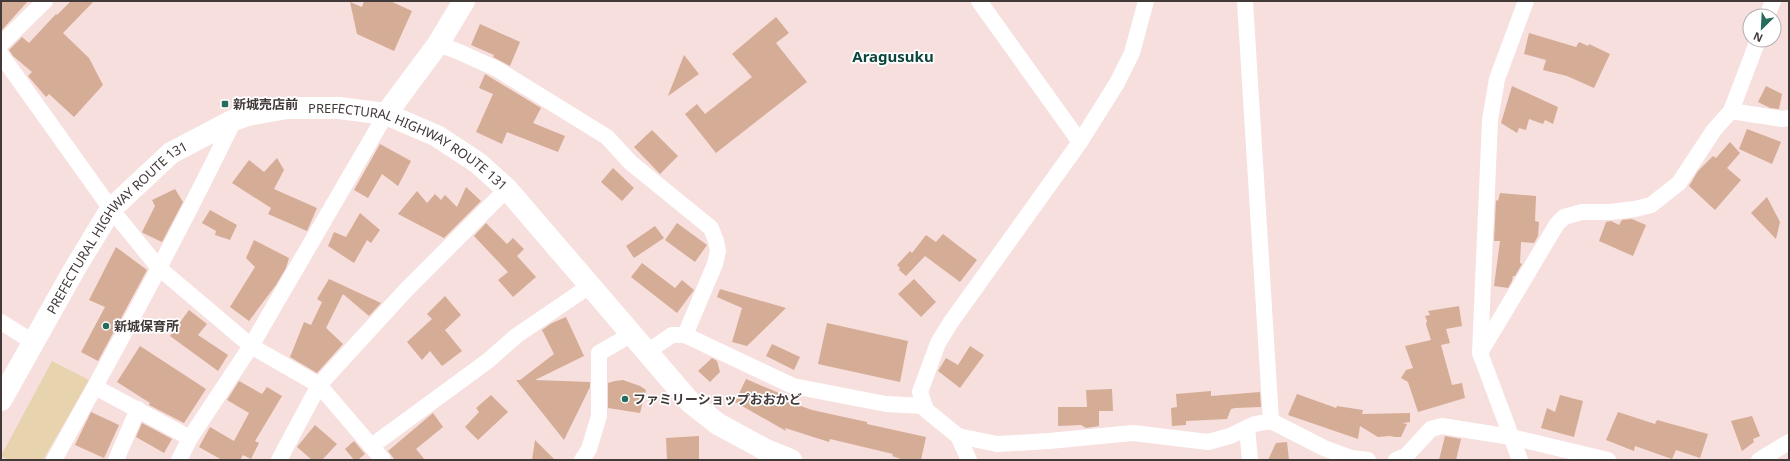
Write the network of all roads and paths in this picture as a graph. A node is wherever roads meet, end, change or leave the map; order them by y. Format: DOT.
graph roads {
  1 [pos="44,1"];
  2 [pos="464,1"];
  3 [pos="979,1"];
  4 [pos="1146,1"];
  5 [pos="1245,1"];
  6 [pos="1526,1"];
  7 [pos="1,44"];
  8 [pos="438,44"];
  9 [pos="1755,48"];
  10 [pos="1,55"];
  11 [pos="1731,112"];
  12 [pos="386,114"];
  13 [pos="1789,118"];
  14 [pos="234,120"];
  15 [pos="1080,142"];
  16 [pos="507,188"];
  17 [pos="111,209"];
  18 [pos="159,268"];
  19 [pos="591,285"];
  20 [pos="1,322"];
  21 [pos="632,334"];
  22 [pos="685,335"];
  23 [pos="33,342"];
  24 [pos="251,346"];
  25 [pos="647,352"];
  26 [pos="1480,353"];
  27 [pos="319,384"];
  28 [pos="95,387"];
  29 [pos="1,400"];
  30 [pos="924,406"];
  31 [pos="138,409"];
  32 [pos="1271,421"];
  33 [pos="1247,428"];
  34 [pos="958,436"];
  35 [pos="1512,437"];
  36 [pos="190,438"];
  37 [pos="1789,442"];
  38 [pos="372,446"];
  39 [pos="54,460"];
  40 [pos="116,460"];
  41 [pos="179,460"];
  42 [pos="279,460"];
  43 [pos="383,460"];
  44 [pos="582,460"];
  45 [pos="791,460"];
  46 [pos="969,460"];
  47 [pos="1250,460"];
  48 [pos="1368,460"];
  49 [pos="1396,460"];
  50 [pos="1520,460"];
  51 [pos="1608,460"];
  52 [pos="1759,460"];
  1 -- 7 [label="street"];
  2 -- 8 [label="main road"];
  3 -- 15 [label="street"];
  4 -- 15 [label="street"];
  5 -- 32 [label="street"];
  6 -- 26 [label="street"];
  8 -- 12 [label="main road"];
  8 -- 22 [label="street"];
  9 -- 11 [label="street"];
  10 -- 17 [label="street"];
  11 -- 13 [label="street"];
  11 -- 26 [label="street"];
  12 -- 14 [label="main road, PREFECTURAL HIGHWAY ROUTE 131"];
  12 -- 16 [label="main road, PREFECTURAL HIGHWAY ROUTE 131"];
  12 -- 24 [label="street"];
  14 -- 17 [label="main road, PREFECTURAL HIGHWAY ROUTE 131"];
  14 -- 18 [label="street"];
  15 -- 30 [label="street"];
  16 -- 19 [label="main road, PREFECTURAL HIGHWAY ROUTE 131"];
  16 -- 27 [label="street"];
  17 -- 18 [label="street"];
  17 -- 23 [label="main road, PREFECTURAL HIGHWAY ROUTE 131"];
  18 -- 24 [label="street"];
  18 -- 28 [label="street"];
  19 -- 21 [label="main road, PREFECTURAL HIGHWAY ROUTE 131"];
  19 -- 38 [label="street"];
  20 -- 23 [label="street"];
  21 -- 25 [label="main road, PREFECTURAL HIGHWAY ROUTE 131"];
  21 -- 44 [label="street"];
  22 -- 25 [label="street"];
  22 -- 30 [label="street"];
  23 -- 29 [label="main road, PREFECTURAL HIGHWAY ROUTE 131"];
  24 -- 27 [label="street"];
  24 -- 36 [label="street"];
  25 -- 45 [label="main road, PREFECTURAL HIGHWAY ROUTE 131"];
  26 -- 35 [label="street"];
  27 -- 38 [label="street"];
  27 -- 42 [label="street"];
  28 -- 31 [label="street"];
  28 -- 39 [label="street"];
  30 -- 34 [label="street"];
  31 -- 36 [label="street"];
  31 -- 40 [label="street"];
  32 -- 33 [label="street"];
  32 -- 48 [label="street"];
  33 -- 34 [label="street"];
  33 -- 47 [label="street"];
  34 -- 46 [label="street"];
  35 -- 49 [label="street"];
  35 -- 50 [label="street"];
  35 -- 51 [label="street"];
  36 -- 41 [label="street"];
  37 -- 52 [label="street"];
  38 -- 43 [label="street"];
}
